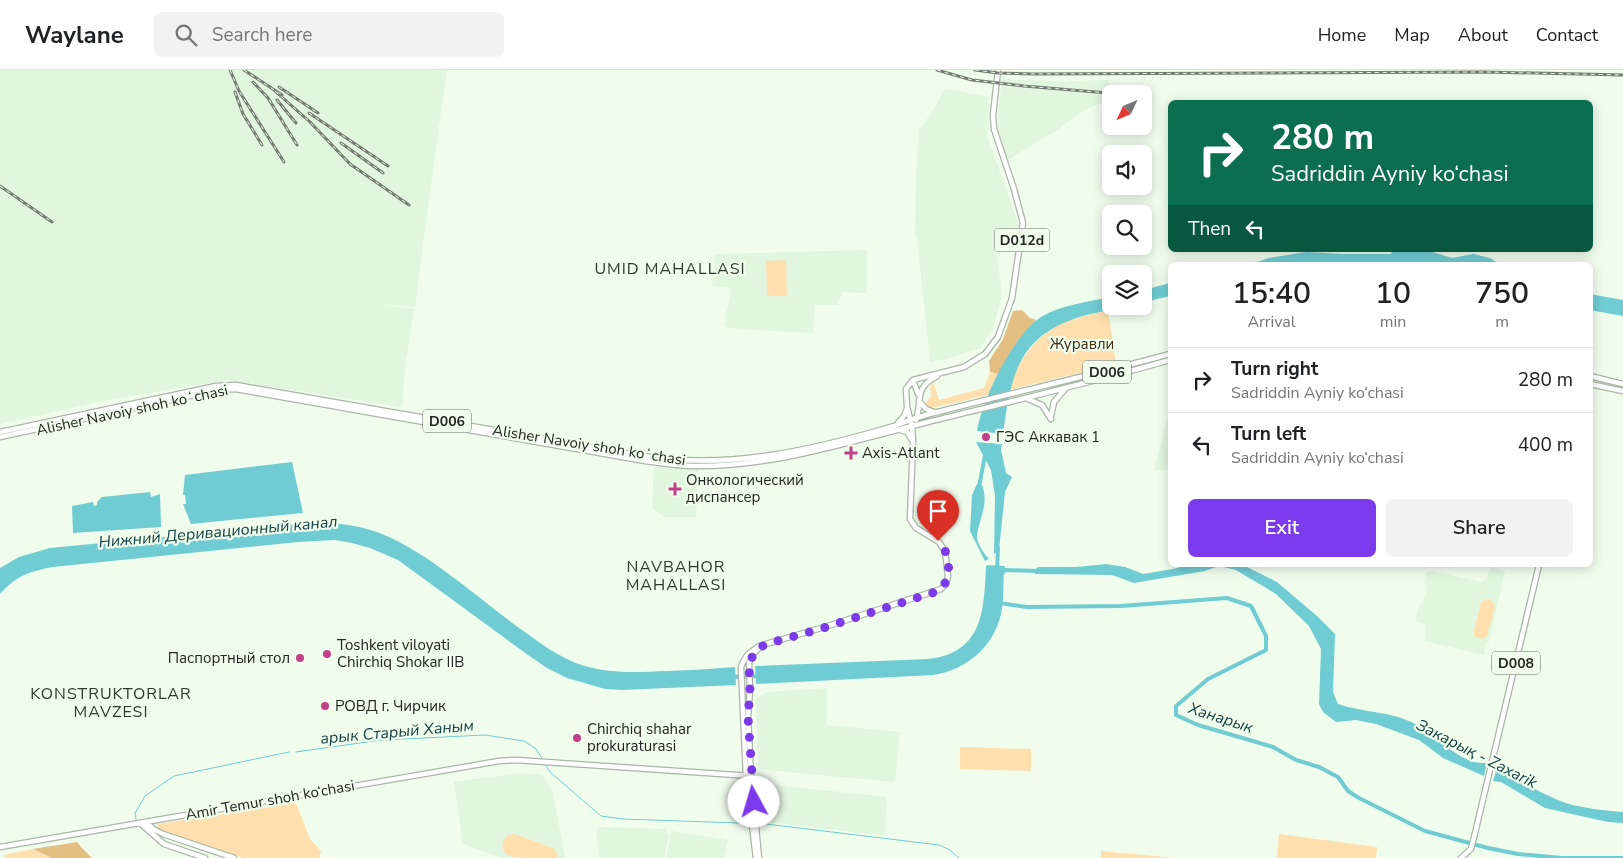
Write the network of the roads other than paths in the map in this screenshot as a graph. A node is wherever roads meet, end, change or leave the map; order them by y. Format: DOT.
graph roads {
  1 [pos="998,70"];
  2 [pos="1168,355"];
  3 [pos="1168,361"];
  4 [pos="945,372"];
  5 [pos="1593,377"];
  6 [pos="913,380"];
  7 [pos="1623,384"];
  8 [pos="1593,385"];
  9 [pos="1043,386"];
  10 [pos="1067,388"];
  11 [pos="1623,391"];
  12 [pos="1045,393"];
  13 [pos="1019,400"];
  14 [pos="919,401"];
  15 [pos="907,407"];
  16 [pos="938,412"];
  17 [pos="924,416"];
  18 [pos="917,418"];
  19 [pos="910,420"];
  20 [pos="925,423"];
  21 [pos="912,426"];
  22 [pos="895,428"];
  23 [pos="0,432"];
  24 [pos="0,437"];
  25 [pos="913,441"];
  26 [pos="1539,567"];
  27 [pos="766,644"];
  28 [pos="748,776"];
  29 [pos="142,822"];
  30 [pos="0,847"];
  31 [pos="205,858"];
  32 [pos="234,858"];
  33 [pos="758,858"];
  34 [pos="1461,858"];
  1 -- 4 [label="main road, D012d"];
  2 -- 9 [label="main road, D006"];
  3 -- 10 [label="main road, D006"];
  4 -- 6 [label="main road, D012d"];
  4 -- 14 [label="main road, D012d"];
  5 -- 7 [label="main road"];
  6 -- 14 [label="main road"];
  6 -- 15 [label="main road"];
  8 -- 11 [label="main road"];
  9 -- 12 [label="main road"];
  9 -- 16 [label="main road, Alisher Navoiy shoh koʻchasi / D006"];
  10 -- 12 [label="main road, D006"];
  10 -- 13 [label="main road"];
  12 -- 13 [label="main road, D006"];
  13 -- 20 [label="main road, Alisher Navoiy shoh koʻchasi / D006"];
  14 -- 15 [label="main road"];
  14 -- 16 [label="main road"];
  14 -- 18 [label="main road"];
  15 -- 19 [label="main road"];
  15 -- 22 [label="main road"];
  16 -- 17 [label="main road, Alisher Navoiy shoh koʻchasi / D006"];
  17 -- 18 [label="main road, Alisher Navoiy shoh koʻchasi / D006"];
  17 -- 20 [label="main road"];
  18 -- 19 [label="main road, Alisher Navoiy shoh koʻchasi / D006"];
  18 -- 21 [label="main road"];
  19 -- 21 [label="main road"];
  19 -- 22 [label="main road, Alisher Navoiy shoh koʻchasi / D006"];
  20 -- 21 [label="main road, Alisher Navoiy shoh koʻchasi / D006"];
  20 -- 25 [label="main road"];
  21 -- 22 [label="main road, Alisher Navoiy shoh koʻchasi / D006"];
  21 -- 25 [label="main road"];
  22 -- 23 [label="main road, Alisher Navoiy shoh koʻchasi / D006"];
  22 -- 24 [label="main road, Alisher Navoiy shoh koʻchasi / D006"];
  22 -- 25 [label="main road"];
  25 -- 27 [label="main road"];
  26 -- 34 [label="main road, D008"];
  27 -- 28 [label="main road"];
  27 -- 28 [label="main road"];
  28 -- 29 [label="main road, Amir Temur shoh ko‘chasi"];
  28 -- 33 [label="main road"];
  29 -- 30 [label="main road, Amir Temur shoh ko‘chasi"];
  29 -- 31 [label="main road"];
  29 -- 32 [label="main road"];
}
